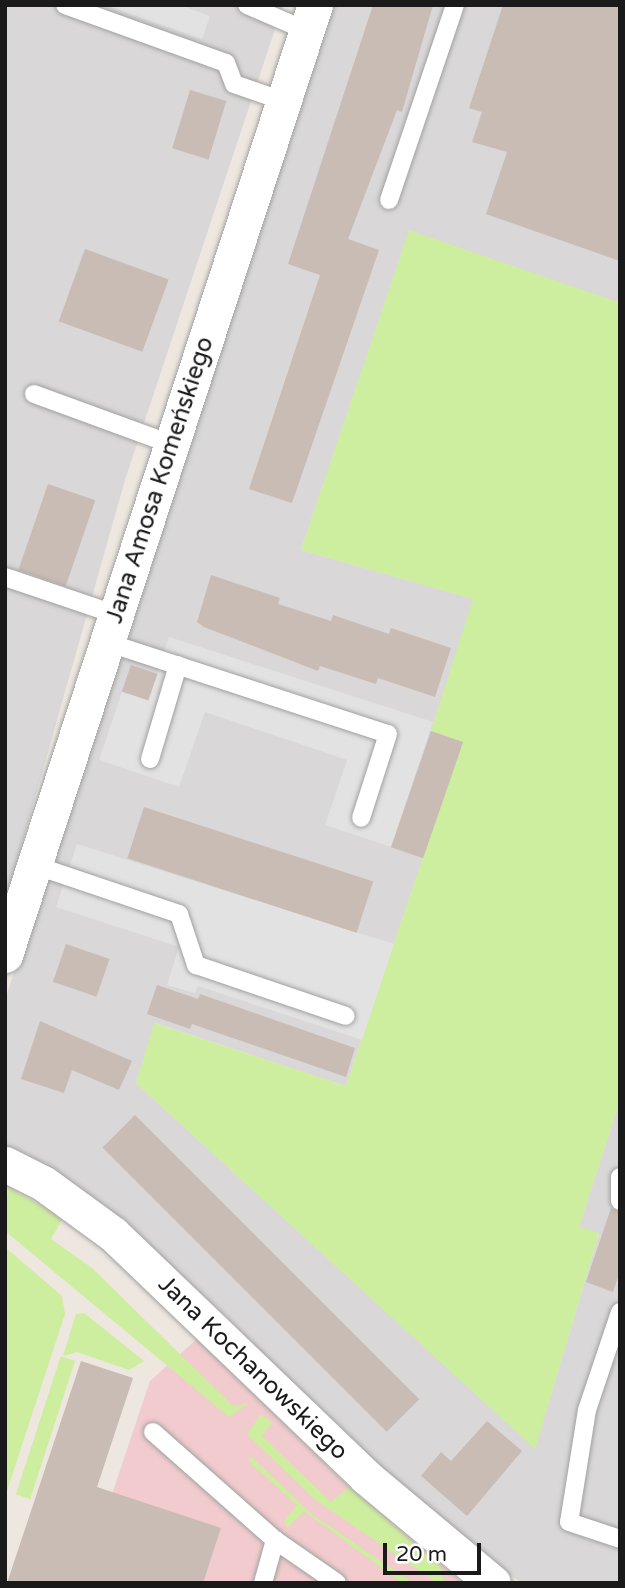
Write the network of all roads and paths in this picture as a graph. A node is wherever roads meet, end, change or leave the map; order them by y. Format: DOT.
graph roads {
  1 [pos="65,5"];
  2 [pos="247,5"];
  3 [pos="455,5"];
  4 [pos="311,18"];
  5 [pos="283,101"];
  6 [pos="389,200"];
  7 [pos="34,394"];
  8 [pos="172,444"];
  9 [pos="5,577"];
  10 [pos="113,629"];
  11 [pos="178,666"];
  12 [pos="150,759"];
  13 [pos="361,818"];
  14 [pos="37,866"];
  15 [pos="5,955"];
  16 [pos="346,1016"];
  17 [pos="5,1164"];
  18 [pos="620,1177"];
  19 [pos="620,1201"];
  20 [pos="620,1312"];
  21 [pos="153,1432"];
  22 [pos="620,1539"];
  23 [pos="275,1540"];
  24 [pos="480,1579"];
  25 [pos="263,1583"];
  26 [pos="337,1583"];
  1 -- 5 [label="lane"];
  2 -- 4 [label="lane"];
  3 -- 6 [label="lane"];
  4 -- 5 [label="street, Jana Amosa Komeńskiego"];
  5 -- 8 [label="street, Jana Amosa Komeńskiego"];
  7 -- 8 [label="lane"];
  8 -- 10 [label="street, Jana Amosa Komeńskiego"];
  9 -- 10 [label="lane"];
  10 -- 11 [label="lane"];
  10 -- 14 [label="street, Jana Amosa Komeńskiego"];
  11 -- 12 [label="lane"];
  11 -- 13 [label="lane"];
  14 -- 15 [label="street, Jana Amosa Komeńskiego"];
  14 -- 16 [label="lane"];
  17 -- 24 [label="street, Jana Kochanowskiego"];
  18 -- 19 [label="lane"];
  20 -- 22 [label="lane"];
  21 -- 23 [label="lane"];
  23 -- 25 [label="lane"];
  23 -- 26 [label="lane"];
}
